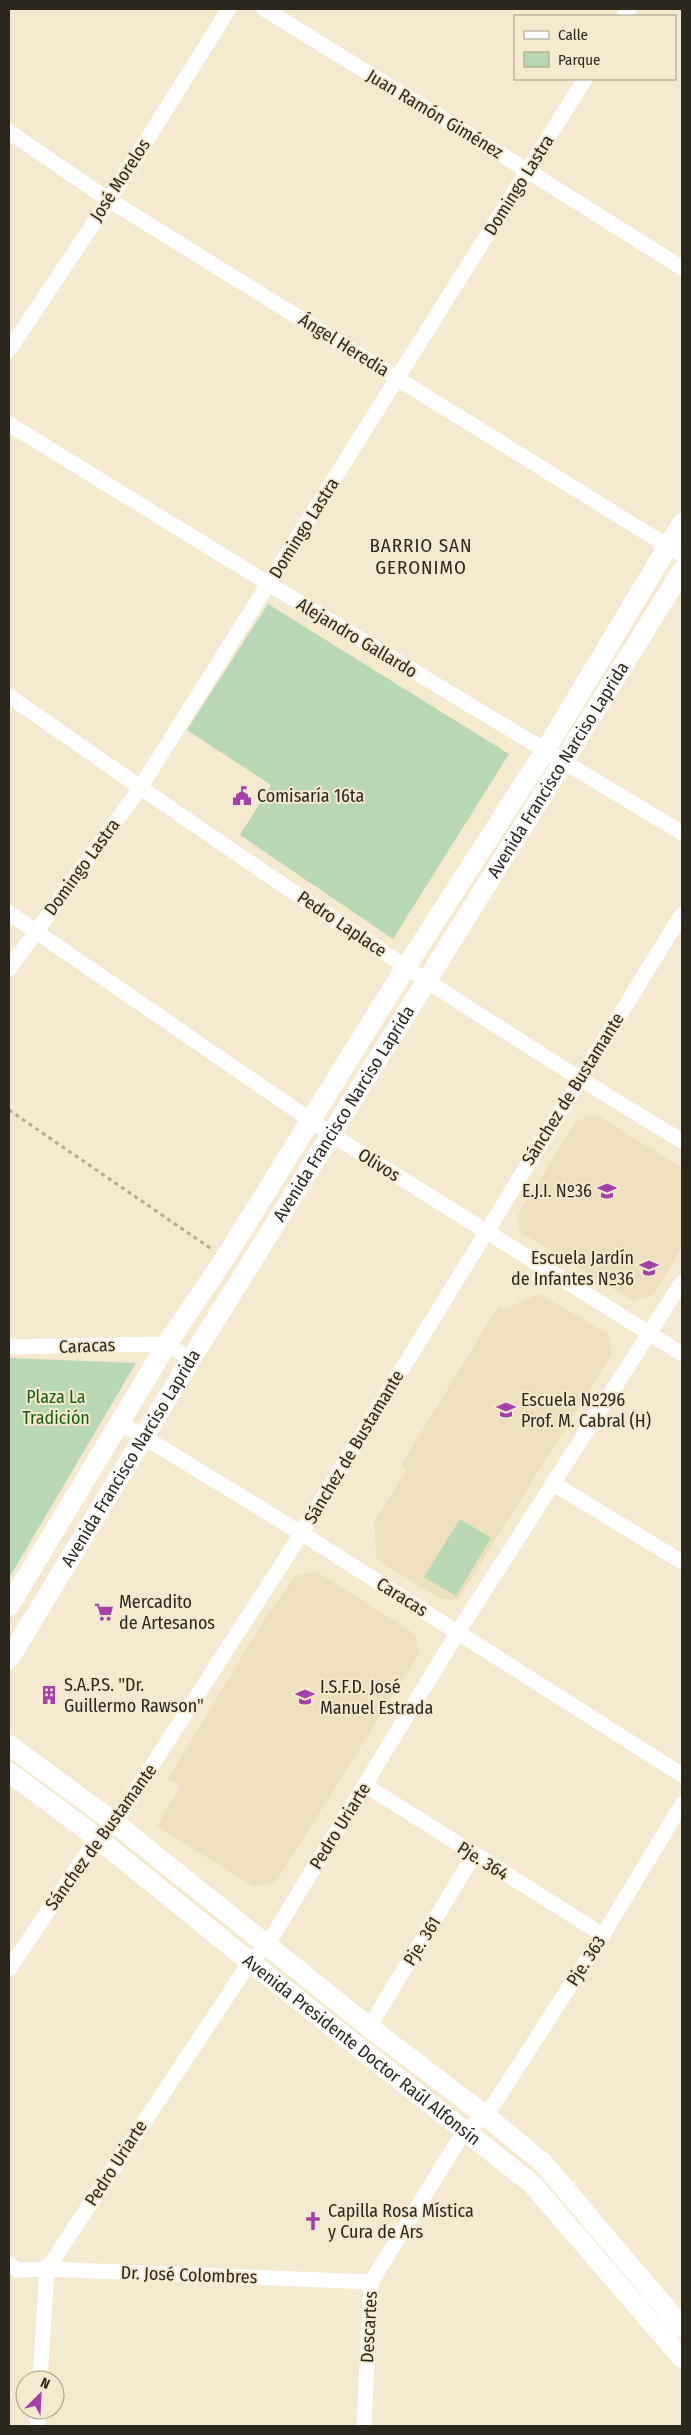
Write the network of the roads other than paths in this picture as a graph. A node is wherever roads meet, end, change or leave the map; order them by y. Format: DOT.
graph roads {
  1 [pos="229,9"];
  2 [pos="264,9"];
  3 [pos="585,80"];
  4 [pos="9,132"];
  5 [pos="528,171"];
  6 [pos="108,200"];
  7 [pos="682,268"];
  8 [pos="9,350"];
  9 [pos="398,379"];
  10 [pos="9,424"];
  11 [pos="682,523"];
  12 [pos="675,550"];
  13 [pos="682,571"];
  14 [pos="269,584"];
  15 [pos="9,696"];
  16 [pos="545,751"];
  17 [pos="562,762"];
  18 [pos="140,788"];
  19 [pos="682,833"];
  20 [pos="9,914"];
  21 [pos="682,914"];
  22 [pos="35,932"];
  23 [pos="406,967"];
  24 [pos="9,969"];
  25 [pos="426,981"];
  26 [pos="579,1079"];
  27 [pos="310,1120"];
  28 [pos="332,1135"];
  29 [pos="682,1142"];
  30 [pos="485,1232"];
  31 [pos="682,1282"];
  32 [pos="649,1334"];
  33 [pos="167,1344"];
  34 [pos="9,1347"];
  35 [pos="682,1354"];
  36 [pos="191,1359"];
  37 [pos="119,1422"];
  38 [pos="145,1438"];
  39 [pos="554,1484"];
  40 [pos="301,1533"];
  41 [pos="682,1562"];
  42 [pos="9,1606"];
  43 [pos="458,1632"];
  44 [pos="9,1659"];
  45 [pos="9,1745"];
  46 [pos="9,1772"];
  47 [pos="682,1775"];
  48 [pos="365,1784"];
  49 [pos="682,1804"];
  50 [pos="115,1823"];
  51 [pos="97,1838"];
  52 [pos="474,1855"];
  53 [pos="603,1935"];
  54 [pos="267,1945"];
  55 [pos="250,1962"];
  56 [pos="9,1969"];
  57 [pos="369,2027"];
  58 [pos="486,2116"];
  59 [pos="465,2130"];
  60 [pos="9,2264"];
  61 [pos="46,2269"];
  62 [pos="371,2282"];
  63 [pos="682,2327"];
  64 [pos="682,2358"];
  65 [pos="41,2370"];
  66 [pos="364,2426"];
  1 -- 6 [label="street, José Morelos"];
  2 -- 5 [label="street, Juan Ramón Giménez"];
  3 -- 5 [label="street, Domingo Lastra"];
  4 -- 6 [label="street, Ángel Heredia"];
  5 -- 7 [label="street, Juan Ramón Giménez"];
  5 -- 9 [label="street, Domingo Lastra"];
  6 -- 8 [label="street, José Morelos"];
  6 -- 9 [label="street, Ángel Heredia"];
  9 -- 12 [label="street, Ángel Heredia"];
  9 -- 14 [label="street, Domingo Lastra"];
  10 -- 14 [label="street, Alejandro Gallardo"];
  11 -- 12 [label="main road, Avenida Francisco Narciso Laprida"];
  12 -- 16 [label="main road, Avenida Francisco Narciso Laprida"];
  13 -- 17 [label="main road, Avenida Francisco Narciso Laprida"];
  14 -- 16 [label="street, Alejandro Gallardo"];
  14 -- 18 [label="street, Domingo Lastra"];
  15 -- 18 [label="street, Pedro Laplace"];
  16 -- 17 [label="street, Alejandro Gallardo"];
  16 -- 23 [label="main road, Avenida Francisco Narciso Laprida"];
  17 -- 19 [label="street, Alejandro Gallardo"];
  17 -- 25 [label="main road, Avenida Francisco Narciso Laprida"];
  18 -- 22 [label="street, Domingo Lastra"];
  18 -- 23 [label="street, Pedro Laplace"];
  20 -- 22 [label="street, Olivos"];
  21 -- 26 [label="street, Sánchez de Bustamante"];
  22 -- 24 [label="street, Domingo Lastra"];
  22 -- 27 [label="street, Olivos"];
  23 -- 25 [label="street, Pedro Laplace"];
  23 -- 27 [label="main road, Avenida Francisco Narciso Laprida"];
  25 -- 26 [label="street, Pedro Laplace"];
  25 -- 28 [label="main road, Avenida Francisco Narciso Laprida"];
  26 -- 29 [label="street, Pedro Laplace"];
  26 -- 30 [label="street, Sánchez de Bustamante"];
  27 -- 28 [label="street, Olivos"];
  27 -- 33 [label="main road, Avenida Francisco Narciso Laprida"];
  28 -- 30 [label="street, Olivos"];
  28 -- 36 [label="main road, Avenida Francisco Narciso Laprida"];
  30 -- 32 [label="street, Olivos"];
  30 -- 40 [label="street, Sánchez de Bustamante"];
  31 -- 32 [label="street, Pedro Uriarte"];
  32 -- 35 [label="street, Olivos"];
  32 -- 39 [label="street, Pedro Uriarte"];
  33 -- 34 [label="street, Caracas"];
  33 -- 36 [label="street"];
  33 -- 37 [label="main road, Avenida Francisco Narciso Laprida"];
  36 -- 38 [label="main road, Avenida Francisco Narciso Laprida"];
  37 -- 38 [label="street, Caracas"];
  37 -- 42 [label="main road, Avenida Francisco Narciso Laprida"];
  38 -- 40 [label="street, Caracas"];
  38 -- 44 [label="main road, Avenida Francisco Narciso Laprida"];
  39 -- 41 [label="street"];
  39 -- 43 [label="street, Pedro Uriarte"];
  40 -- 43 [label="street, Caracas"];
  40 -- 50 [label="street, Sánchez de Bustamante"];
  43 -- 47 [label="street, Caracas"];
  43 -- 48 [label="street, Pedro Uriarte"];
  45 -- 50 [label="main road, Avenida Presidente Doctor Raúl Alfonsín"];
  46 -- 51 [label="main road, Avenida Presidente Doctor Raúl Alfonsín"];
  48 -- 52 [label="street, Pje. 364"];
  48 -- 54 [label="street, Pedro Uriarte"];
  49 -- 53 [label="street, Pje. 363"];
  50 -- 51 [label="street, Sánchez de Bustamante"];
  50 -- 54 [label="main road, Avenida Presidente Doctor Raúl Alfonsín"];
  51 -- 55 [label="main road, Avenida Presidente Doctor Raúl Alfonsín"];
  51 -- 56 [label="street, Sánchez de Bustamante"];
  52 -- 53 [label="street, Pje. 364"];
  52 -- 57 [label="street, Pje. 361"];
  53 -- 58 [label="street, Pje. 363"];
  54 -- 55 [label="street, Pedro Uriarte"];
  54 -- 57 [label="main road, Avenida Presidente Doctor Raúl Alfonsín"];
  55 -- 59 [label="main road, Avenida Presidente Doctor Raúl Alfonsín"];
  55 -- 61 [label="street, Pedro Uriarte"];
  57 -- 58 [label="main road, Avenida Presidente Doctor Raúl Alfonsín"];
  58 -- 59 [label="street, Descartes"];
  58 -- 63 [label="main road, Avenida Presidente Doctor Raúl Alfonsín"];
  59 -- 62 [label="street, Descartes"];
  59 -- 64 [label="main road, Avenida Presidente Doctor Raúl Alfonsín"];
  60 -- 61 [label="street, Dr. José Colombres"];
  61 -- 62 [label="street, Dr. José Colombres"];
  61 -- 65 [label="street"];
  62 -- 66 [label="street, Descartes"];
}
